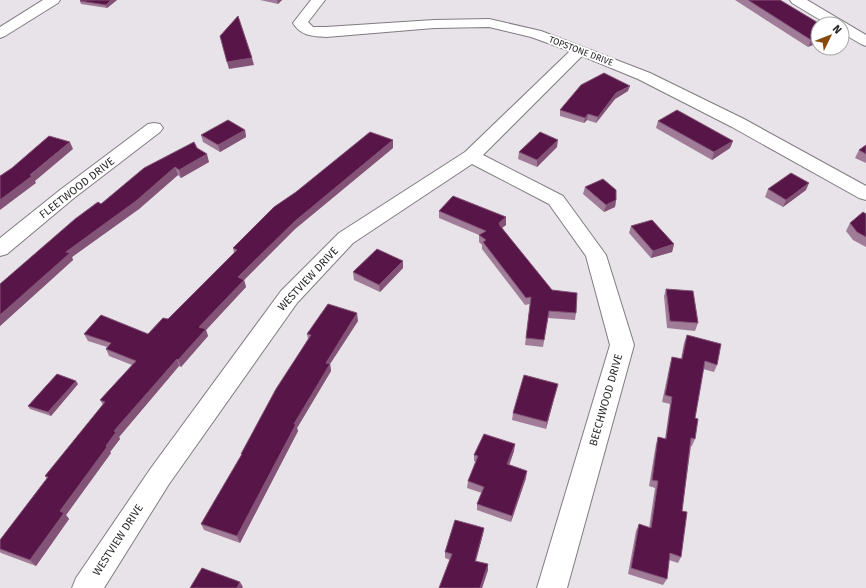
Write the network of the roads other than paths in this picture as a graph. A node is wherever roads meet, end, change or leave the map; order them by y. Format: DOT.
graph roads {
  1 [pos="53,0"];
  2 [pos="318,0"];
  3 [pos="797,0"];
  4 [pos="824,16"];
  5 [pos="850,32"];
  6 [pos="0,33"];
  7 [pos="866,41"];
  8 [pos="580,50"];
  9 [pos="154,128"];
  10 [pos="471,156"];
  11 [pos="866,194"];
  12 [pos="0,249"];
  13 [pos="87,588"];
  14 [pos="552,588"];
  1 -- 6 [label="street"];
  2 -- 8 [label="street, TOPSTONE DRIVE"];
  3 -- 4 [label="street"];
  5 -- 7 [label="street"];
  8 -- 10 [label="street, WESTVIEW DRIVE"];
  8 -- 11 [label="street, TOPSTONE DRIVE"];
  9 -- 12 [label="street, FLEETWOOD DRIVE"];
  10 -- 13 [label="street, WESTVIEW DRIVE"];
  10 -- 14 [label="street, BEECHWOOD DRIVE"];
}
